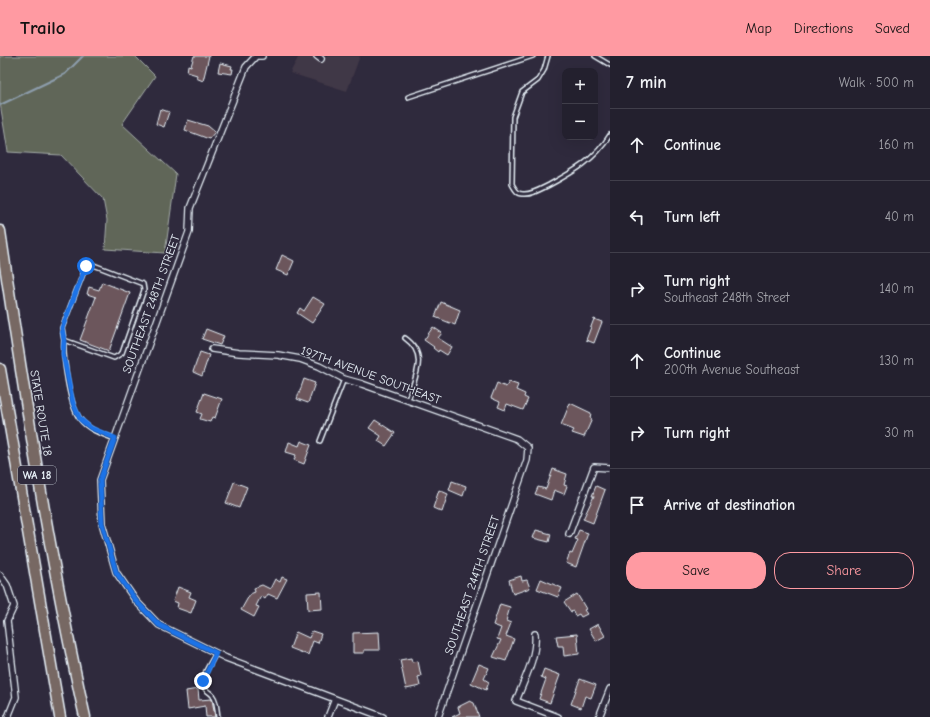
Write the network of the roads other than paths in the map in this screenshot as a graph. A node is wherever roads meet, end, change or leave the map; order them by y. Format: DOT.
graph roads {
  1 [pos="256,56"];
  2 [pos="262,56"];
  3 [pos="533,56"];
  4 [pos="548,56"];
  5 [pos="596,56"];
  6 [pos="610,65"];
  7 [pos="408,97"];
  8 [pos="610,135"];
  9 [pos="0,231"];
  10 [pos="405,338"];
  11 [pos="64,340"];
  12 [pos="212,348"];
  13 [pos="0,369"];
  14 [pos="344,379"];
  15 [pos="408,400"];
  16 [pos="115,438"];
  17 [pos="320,441"];
  18 [pos="527,460"];
  19 [pos="610,468"];
  20 [pos="569,534"];
  21 [pos="0,575"];
  22 [pos="535,634"];
  23 [pos="216,653"];
  24 [pos="610,689"];
  25 [pos="335,699"];
  26 [pos="8,717"];
  27 [pos="60,717"];
  28 [pos="85,717"];
  29 [pos="218,717"];
  30 [pos="328,717"];
  31 [pos="382,717"];
  32 [pos="438,717"];
  33 [pos="558,717"];
  34 [pos="599,717"];
  1 -- 2 [label="street, SOUTHEAST 248TH STREET"];
  1 -- 16 [label="street, SOUTHEAST 248TH STREET"];
  3 -- 7 [label="lane"];
  4 -- 8 [label="lane"];
  5 -- 6 [label="lane"];
  9 -- 28 [label="highway, STATE ROUTE 18 / WA 18"];
  10 -- 15 [label="lane"];
  11 -- 11 [label="lane"];
  11 -- 16 [label="lane"];
  12 -- 14 [label="street, 197TH AVENUE SOUTHEAST"];
  13 -- 27 [label="highway, WA 18"];
  14 -- 15 [label="street, 197TH AVENUE SOUTHEAST"];
  14 -- 17 [label="lane"];
  15 -- 18 [label="street, 197TH AVENUE SOUTHEAST"];
  16 -- 23 [label="street, SOUTHEAST 248TH STREET"];
  18 -- 32 [label="street, SOUTHEAST 244TH STREET"];
  19 -- 20 [label="street"];
  21 -- 26 [label="street"];
  22 -- 33 [label="street"];
  23 -- 25 [label="street, SOUTHEAST 248TH STREET"];
  23 -- 29 [label="lane"];
  24 -- 34 [label="street"];
  25 -- 30 [label="street"];
  25 -- 31 [label="street, SOUTHEAST 248TH STREET"];
}
